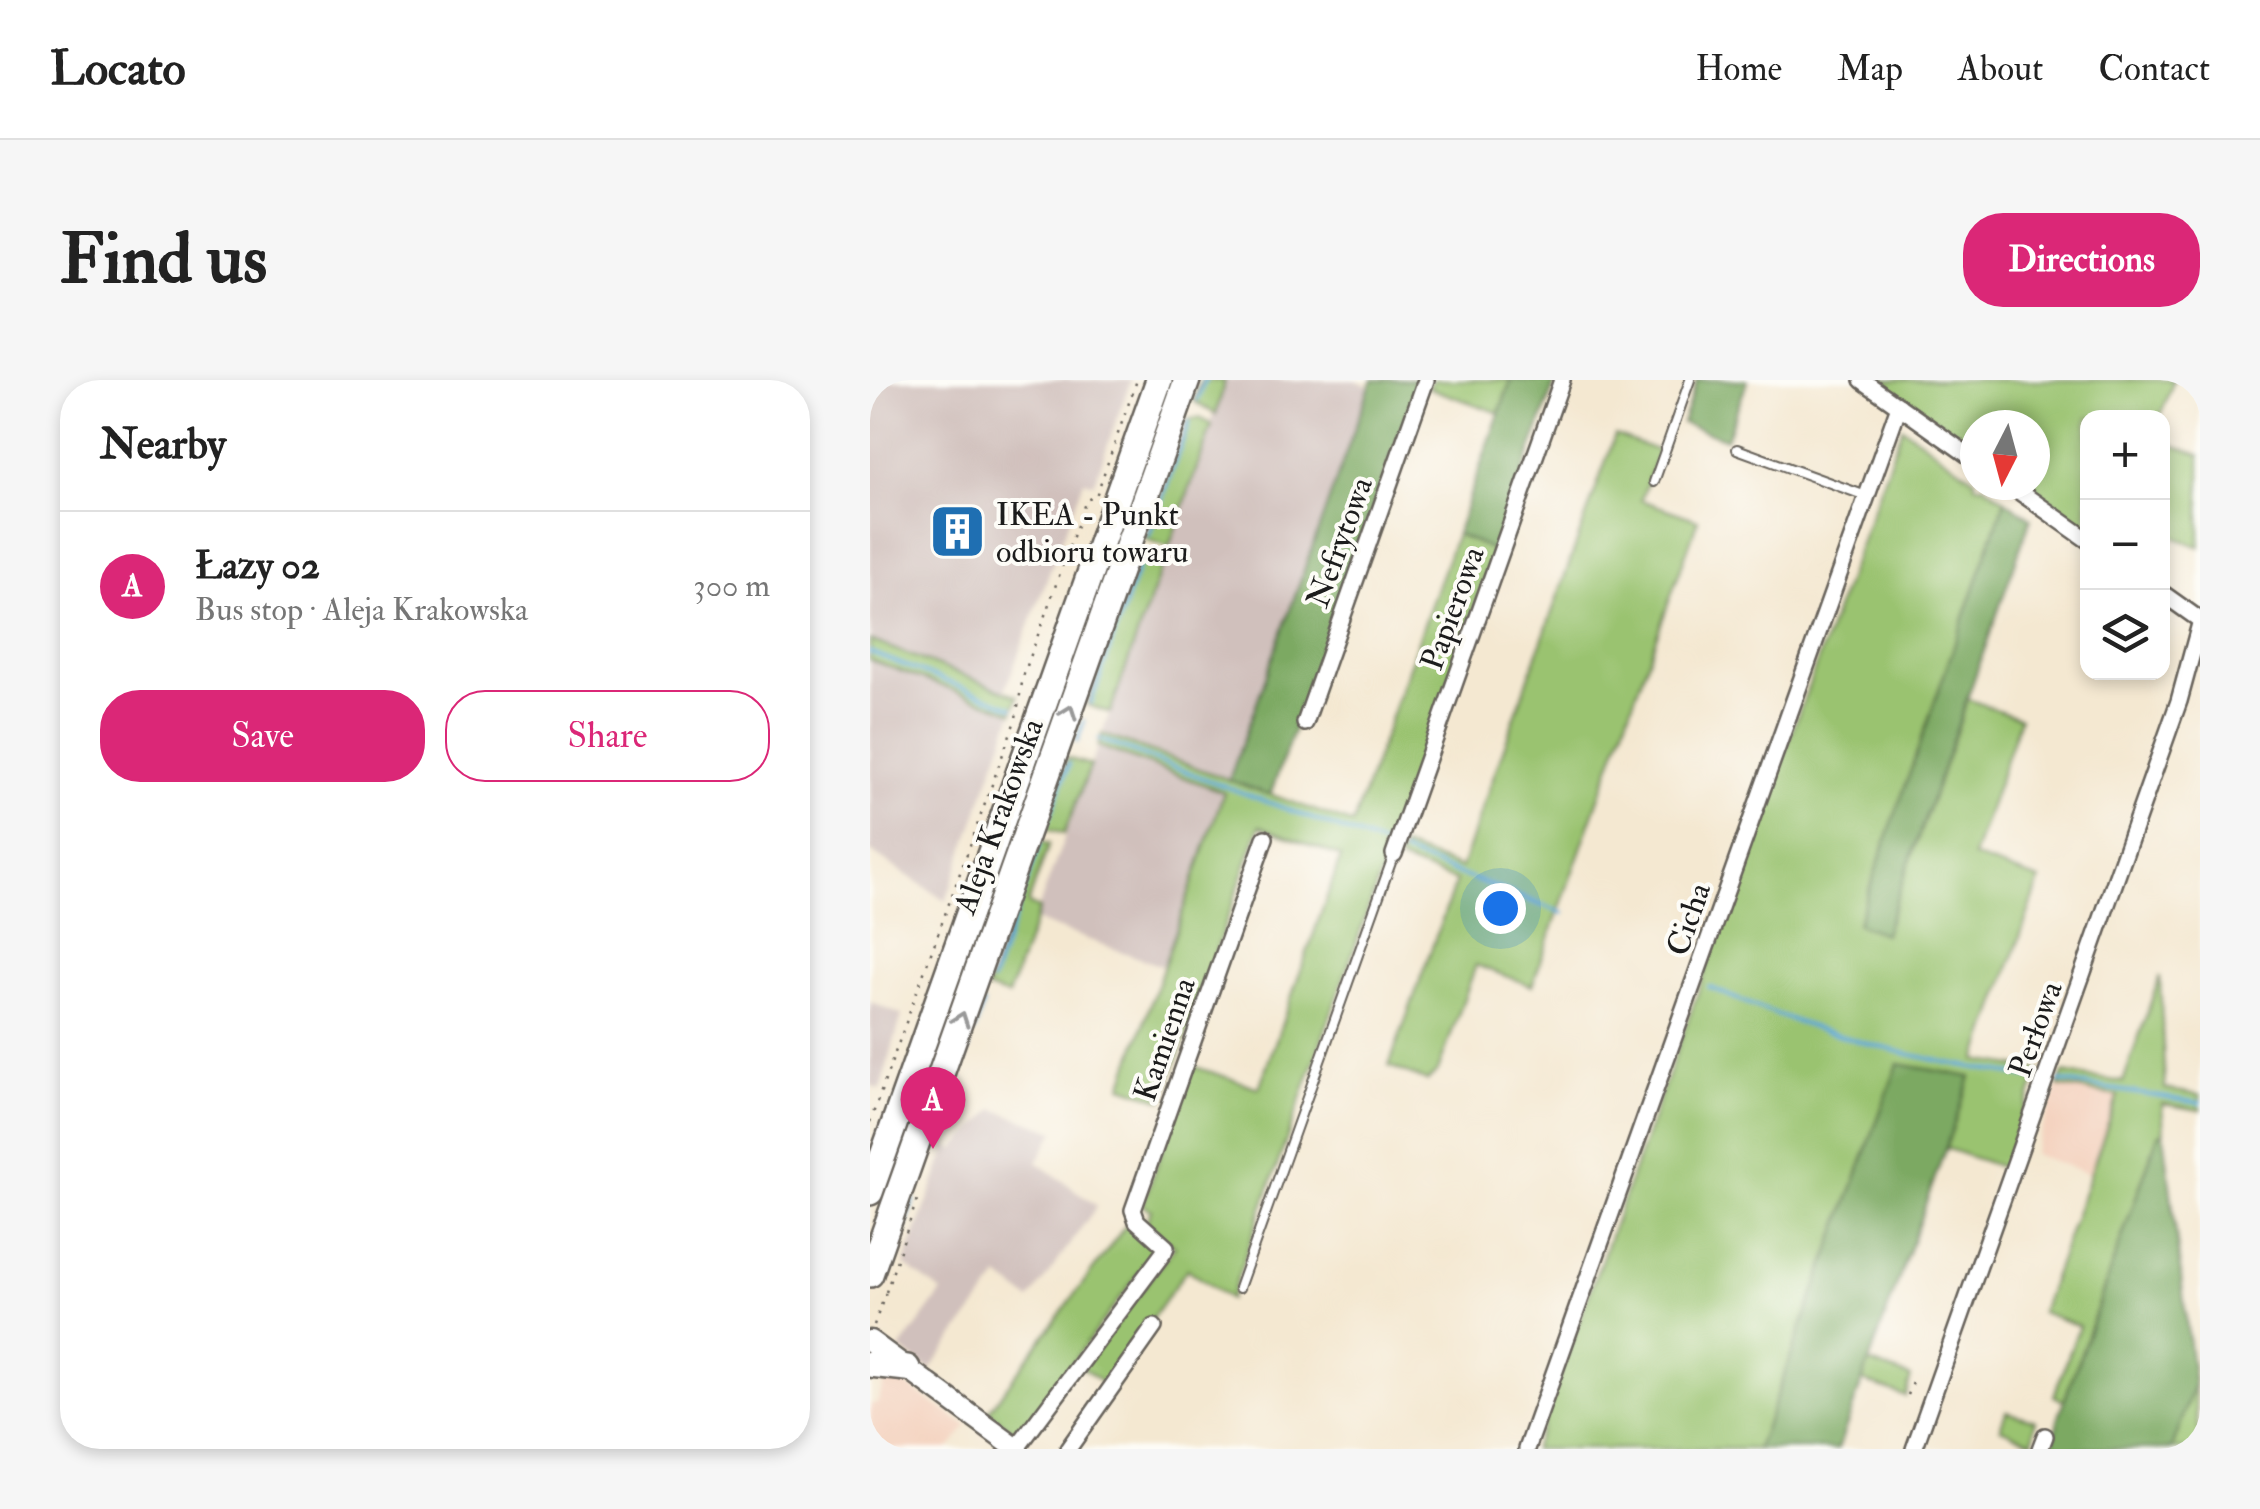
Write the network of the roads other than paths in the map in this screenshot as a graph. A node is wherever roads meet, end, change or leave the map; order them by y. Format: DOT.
graph roads {
  1 [pos="1159,380"];
  2 [pos="1187,380"];
  3 [pos="1426,380"];
  4 [pos="1562,380"];
  5 [pos="1690,380"];
  6 [pos="1862,380"];
  7 [pos="1898,406"];
  8 [pos="1736,448"];
  9 [pos="1960,449"];
  10 [pos="1654,482"];
  11 [pos="1866,496"];
  12 [pos="2031,500"];
  13 [pos="2080,534"];
  14 [pos="2170,599"];
  15 [pos="2200,622"];
  16 [pos="1305,723"];
  17 [pos="1264,838"];
  18 [pos="1394,854"];
  19 [pos="870,1192"];
  20 [pos="873,1281"];
  21 [pos="1239,1288"];
  22 [pos="1154,1327"];
  23 [pos="873,1338"];
  24 [pos="870,1364"];
  25 [pos="907,1368"];
  26 [pos="1017,1449"];
  27 [pos="1068,1449"];
  28 [pos="1527,1449"];
  29 [pos="1914,1449"];
  1 -- 19 [label="main road, Aleja Krakowska"];
  20 -- 2 [label="main road, Aleja Krakowska, one-way"];
  3 -- 16 [label="street, Nefrytowa"];
  4 -- 18 [label="street, Papierowa"];
  5 -- 10 [label="lane"];
  6 -- 7 [label="street"];
  7 -- 9 [label="street"];
  7 -- 11 [label="street, Cicha"];
  8 -- 11 [label="lane"];
  11 -- 28 [label="street, Cicha"];
  12 -- 13 [label="street"];
  14 -- 15 [label="street"];
  15 -- 29 [label="street, Perłowa"];
  17 -- 26 [label="street, Kamienna"];
  18 -- 21 [label="lane"];
  22 -- 27 [label="street"];
  23 -- 25 [label="street"];
  24 -- 25 [label="main road"];
  25 -- 26 [label="street"];
}
